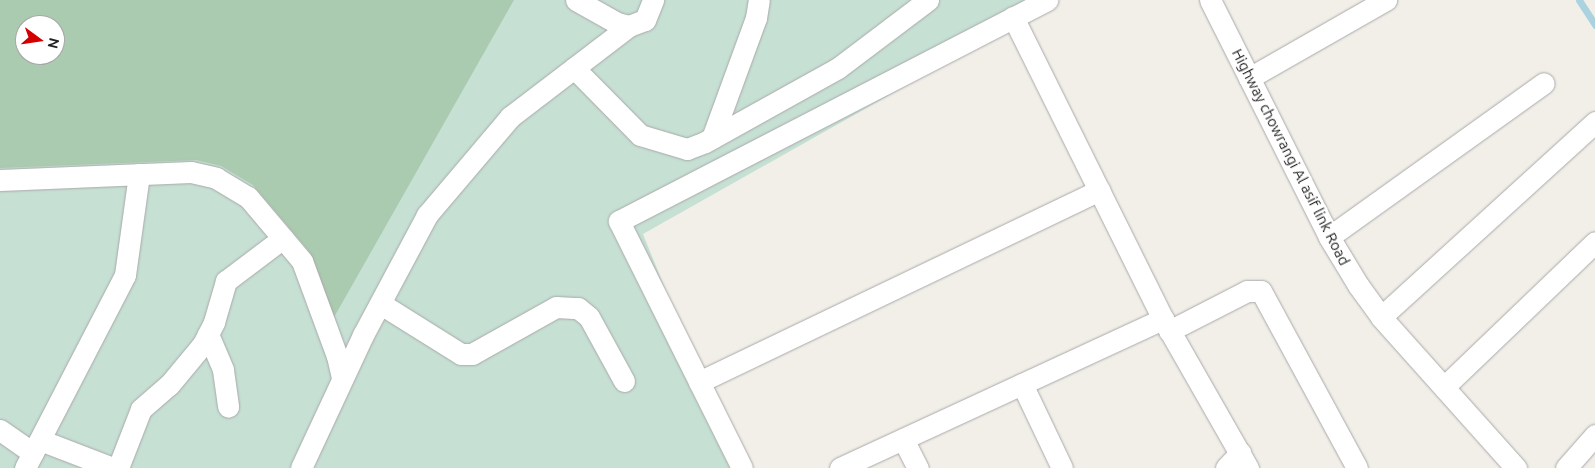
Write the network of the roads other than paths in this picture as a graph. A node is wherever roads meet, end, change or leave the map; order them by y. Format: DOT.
graph roads {
  1 [pos="576,0"];
  2 [pos="653,0"];
  3 [pos="759,0"];
  4 [pos="928,0"];
  5 [pos="1047,0"];
  6 [pos="1210,0"];
  7 [pos="1386,0"];
  8 [pos="1014,17"];
  9 [pos="629,26"];
  10 [pos="574,68"];
  11 [pos="1249,78"];
  12 [pos="1544,83"];
  13 [pos="1595,122"];
  14 [pos="712,138"];
  15 [pos="139,174"];
  16 [pos="0,180"];
  17 [pos="1099,190"];
  18 [pos="1329,237"];
  19 [pos="283,238"];
  20 [pos="1595,242"];
  21 [pos="381,304"];
  22 [pos="1382,317"];
  23 [pos="1166,325"];
  24 [pos="208,334"];
  25 [pos="342,378"];
  26 [pos="624,381"];
  27 [pos="699,382"];
  28 [pos="1022,384"];
  29 [pos="1444,387"];
  30 [pos="228,407"];
  31 [pos="0,430"];
  32 [pos="1595,435"];
  33 [pos="903,439"];
  34 [pos="32,453"];
  35 [pos="1238,463"];
  36 [pos="113,468"];
  37 [pos="118,468"];
  38 [pos="300,468"];
  39 [pos="742,468"];
  40 [pos="840,468"];
  41 [pos="918,468"];
  42 [pos="1062,468"];
  43 [pos="1357,468"];
  44 [pos="1516,468"];
  45 [pos="1566,468"];
  1 -- 9 [label="street"];
  2 -- 9 [label="street"];
  3 -- 14 [label="street"];
  4 -- 14 [label="street"];
  5 -- 8 [label="street"];
  6 -- 11 [label="street, Highway chowrangi Al asif link Road"];
  7 -- 11 [label="street"];
  8 -- 17 [label="street"];
  8 -- 27 [label="street"];
  9 -- 10 [label="street"];
  10 -- 14 [label="street"];
  10 -- 21 [label="street"];
  11 -- 18 [label="street, Highway chowrangi Al asif link Road"];
  12 -- 18 [label="street"];
  13 -- 22 [label="street"];
  15 -- 16 [label="street"];
  15 -- 19 [label="street"];
  15 -- 34 [label="street"];
  17 -- 23 [label="street"];
  17 -- 27 [label="street"];
  18 -- 22 [label="street, Highway chowrangi Al asif link Road"];
  19 -- 24 [label="street"];
  19 -- 25 [label="street"];
  20 -- 29 [label="street"];
  21 -- 25 [label="street"];
  21 -- 26 [label="street"];
  22 -- 29 [label="street, Highway chowrangi Al asif link Road"];
  23 -- 28 [label="street"];
  23 -- 35 [label="street"];
  23 -- 43 [label="street"];
  24 -- 30 [label="street"];
  24 -- 37 [label="street"];
  25 -- 38 [label="street"];
  27 -- 39 [label="street"];
  28 -- 33 [label="street"];
  28 -- 42 [label="street"];
  29 -- 44 [label="street, Highway chowrangi Al asif link Road"];
  31 -- 34 [label="street"];
  32 -- 45 [label="street"];
  33 -- 40 [label="street"];
  33 -- 41 [label="street"];
  34 -- 36 [label="street"];
}
